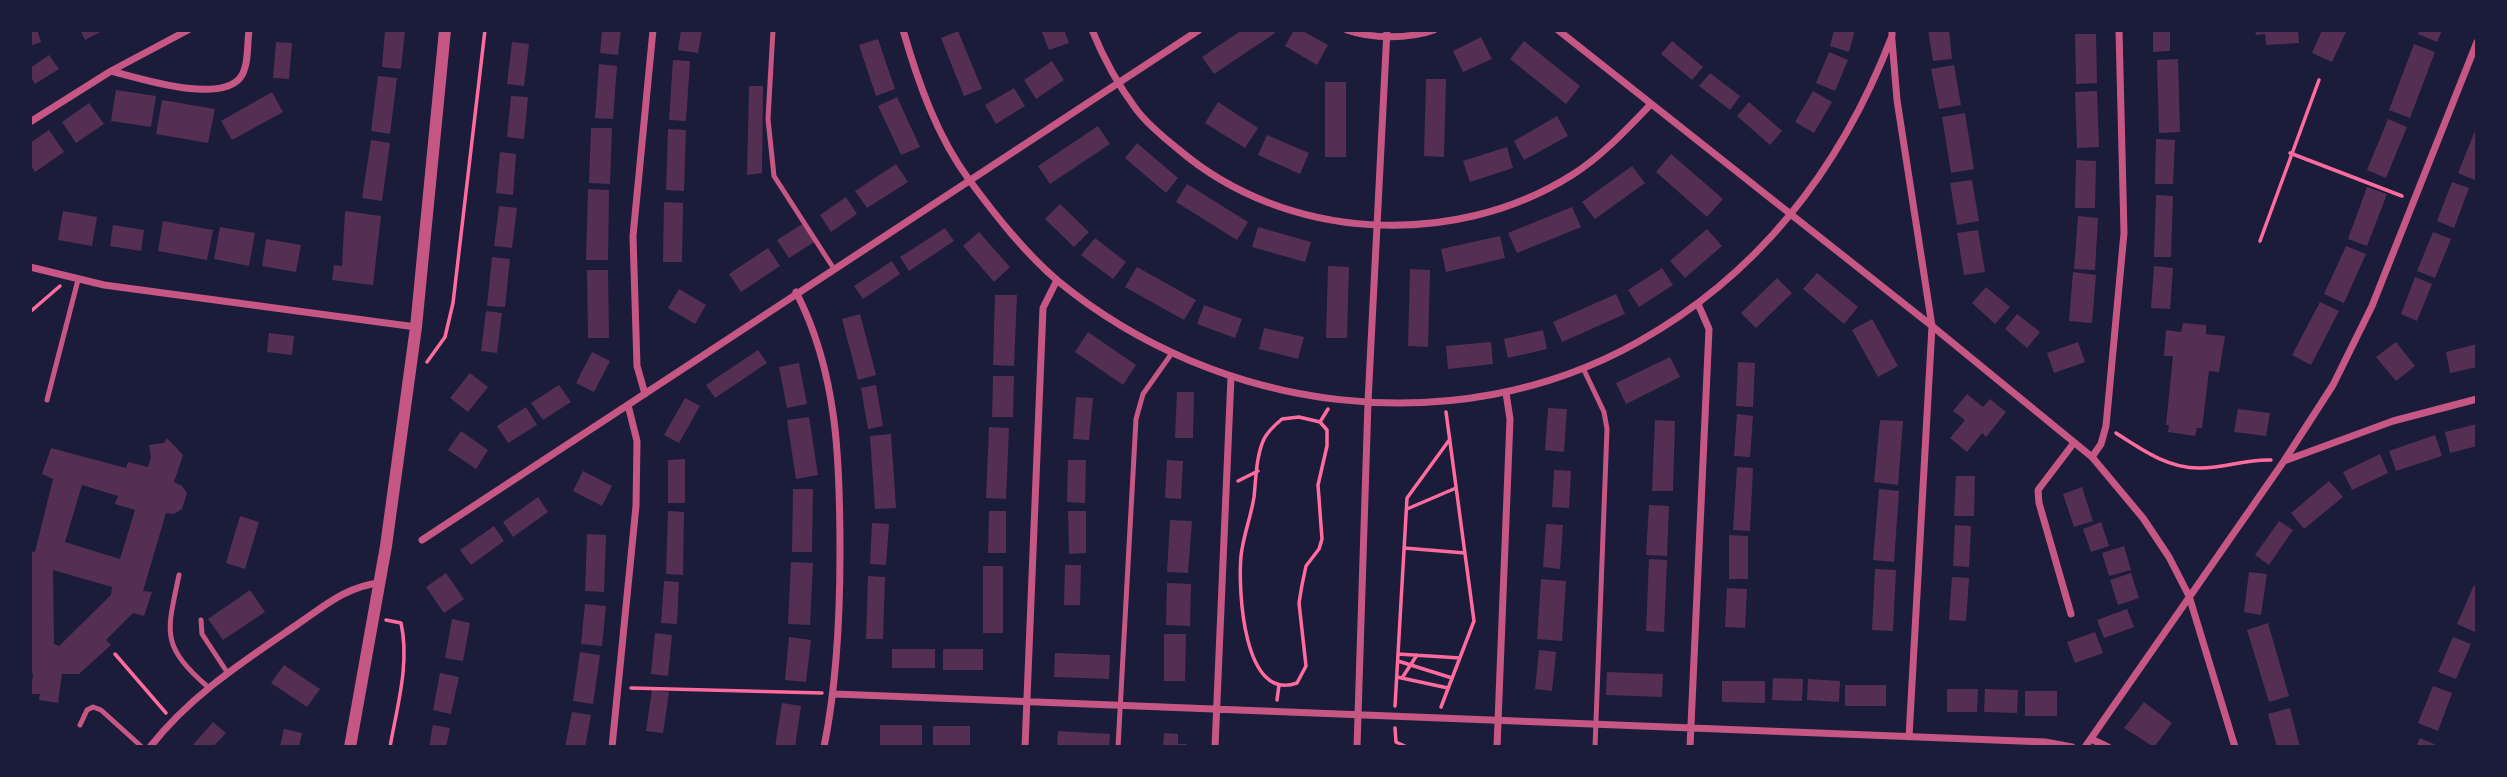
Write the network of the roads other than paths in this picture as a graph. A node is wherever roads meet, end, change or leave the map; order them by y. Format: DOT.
graph roads {
  1 [pos="188,30"];
  2 [pos="249,30"];
  3 [pos="445,30"];
  4 [pos="653,30"];
  5 [pos="773,30"];
  6 [pos="903,30"];
  7 [pos="1092,30"];
  8 [pos="1199,30"];
  9 [pos="1347,30"];
  10 [pos="1434,30"];
  11 [pos="1558,30"];
  12 [pos="2119,30"];
  13 [pos="1387,33"];
  14 [pos="1892,33"];
  15 [pos="2477,42"];
  16 [pos="111,71"];
  17 [pos="1119,83"];
  18 [pos="1651,104"];
  19 [pos="30,122"];
  20 [pos="968,180"];
  21 [pos="1791,215"];
  22 [pos="1378,225"];
  23 [pos="30,267"];
  24 [pos="834,269"];
  25 [pos="78,280"];
  26 [pos="1058,280"];
  27 [pos="796,292"];
  28 [pos="1698,304"];
  29 [pos="1932,326"];
  30 [pos="416,327"];
  31 [pos="1172,353"];
  32 [pos="1583,368"];
  33 [pos="1231,377"];
  34 [pos="1506,393"];
  35 [pos="645,394"];
  36 [pos="2477,399"];
  37 [pos="47,400"];
  38 [pos="1368,402"];
  39 [pos="628,405"];
  40 [pos="2073,444"];
  41 [pos="2092,457"];
  42 [pos="2284,461"];
  43 [pos="422,540"];
  44 [pos="179,575"];
  45 [pos="380,583"];
  46 [pos="2189,596"];
  47 [pos="2071,614"];
  48 [pos="201,620"];
  49 [pos="227,672"];
  50 [pos="208,688"];
  51 [pos="835,694"];
  52 [pos="1027,702"];
  53 [pos="1119,705"];
  54 [pos="1216,709"];
  55 [pos="1358,715"];
  56 [pos="1499,720"];
  57 [pos="1596,724"];
  58 [pos="80,725"];
  59 [pos="1691,728"];
  60 [pos="1909,737"];
  61 [pos="2091,739"];
  62 [pos="142,747"];
  63 [pos="150,747"];
  64 [pos="351,747"];
  65 [pos="612,747"];
  66 [pos="824,747"];
  67 [pos="1025,747"];
  68 [pos="1118,747"];
  69 [pos="1214,747"];
  70 [pos="1357,747"];
  71 [pos="1497,747"];
  72 [pos="1595,747"];
  73 [pos="1690,747"];
  74 [pos="2072,747"];
  75 [pos="2085,747"];
  76 [pos="2108,747"];
  77 [pos="2235,747"];
  1 -- 16 [label="street"];
  2 -- 16 [label="street"];
  3 -- 30 [label="street"];
  4 -- 35 [label="street"];
  5 -- 24 [label="lane"];
  6 -- 20 [label="street"];
  7 -- 17 [label="street"];
  8 -- 17 [label="street"];
  9 -- 13 [label="street"];
  10 -- 13 [label="street"];
  11 -- 18 [label="street"];
  12 -- 41 [label="street"];
  13 -- 22 [label="street"];
  14 -- 21 [label="street"];
  14 -- 29 [label="street"];
  15 -- 42 [label="street"];
  16 -- 19 [label="street"];
  17 -- 20 [label="street"];
  17 -- 22 [label="street"];
  18 -- 21 [label="street"];
  18 -- 22 [label="street"];
  20 -- 24 [label="street"];
  20 -- 26 [label="street"];
  21 -- 28 [label="street"];
  21 -- 29 [label="street"];
  22 -- 38 [label="street"];
  23 -- 25 [label="street"];
  24 -- 27 [label="street"];
  25 -- 30 [label="street"];
  25 -- 37 [label="lane"];
  26 -- 31 [label="street"];
  26 -- 52 [label="street"];
  27 -- 35 [label="street"];
  27 -- 51 [label="street"];
  28 -- 32 [label="street"];
  28 -- 59 [label="street"];
  29 -- 40 [label="street"];
  29 -- 60 [label="street"];
  30 -- 45 [label="street"];
  31 -- 33 [label="street"];
  31 -- 53 [label="lane"];
  32 -- 34 [label="street"];
  32 -- 57 [label="lane"];
  33 -- 38 [label="street"];
  33 -- 54 [label="street"];
  34 -- 38 [label="street"];
  34 -- 56 [label="street"];
  35 -- 39 [label="street"];
  36 -- 42 [label="street"];
  38 -- 55 [label="street"];
  39 -- 43 [label="street"];
  39 -- 65 [label="street"];
  40 -- 41 [label="street"];
  40 -- 47 [label="street"];
  41 -- 46 [label="street"];
  42 -- 46 [label="street"];
  44 -- 50 [label="lane"];
  45 -- 49 [label="street"];
  45 -- 64 [label="street"];
  46 -- 61 [label="street"];
  46 -- 77 [label="street"];
  48 -- 49 [label="lane"];
  49 -- 50 [label="street"];
  50 -- 63 [label="street"];
  51 -- 52 [label="street"];
  51 -- 66 [label="street"];
  52 -- 53 [label="street"];
  52 -- 67 [label="street"];
  53 -- 54 [label="street"];
  53 -- 68 [label="lane"];
  54 -- 55 [label="street"];
  54 -- 69 [label="street"];
  55 -- 56 [label="street"];
  55 -- 70 [label="street"];
  56 -- 57 [label="street"];
  56 -- 71 [label="street"];
  57 -- 59 [label="street"];
  57 -- 72 [label="lane"];
  58 -- 62 [label="lane"];
  59 -- 60 [label="street"];
  59 -- 73 [label="street"];
  60 -- 74 [label="street"];
  61 -- 75 [label="street"];
  61 -- 76 [label="street"];
}
